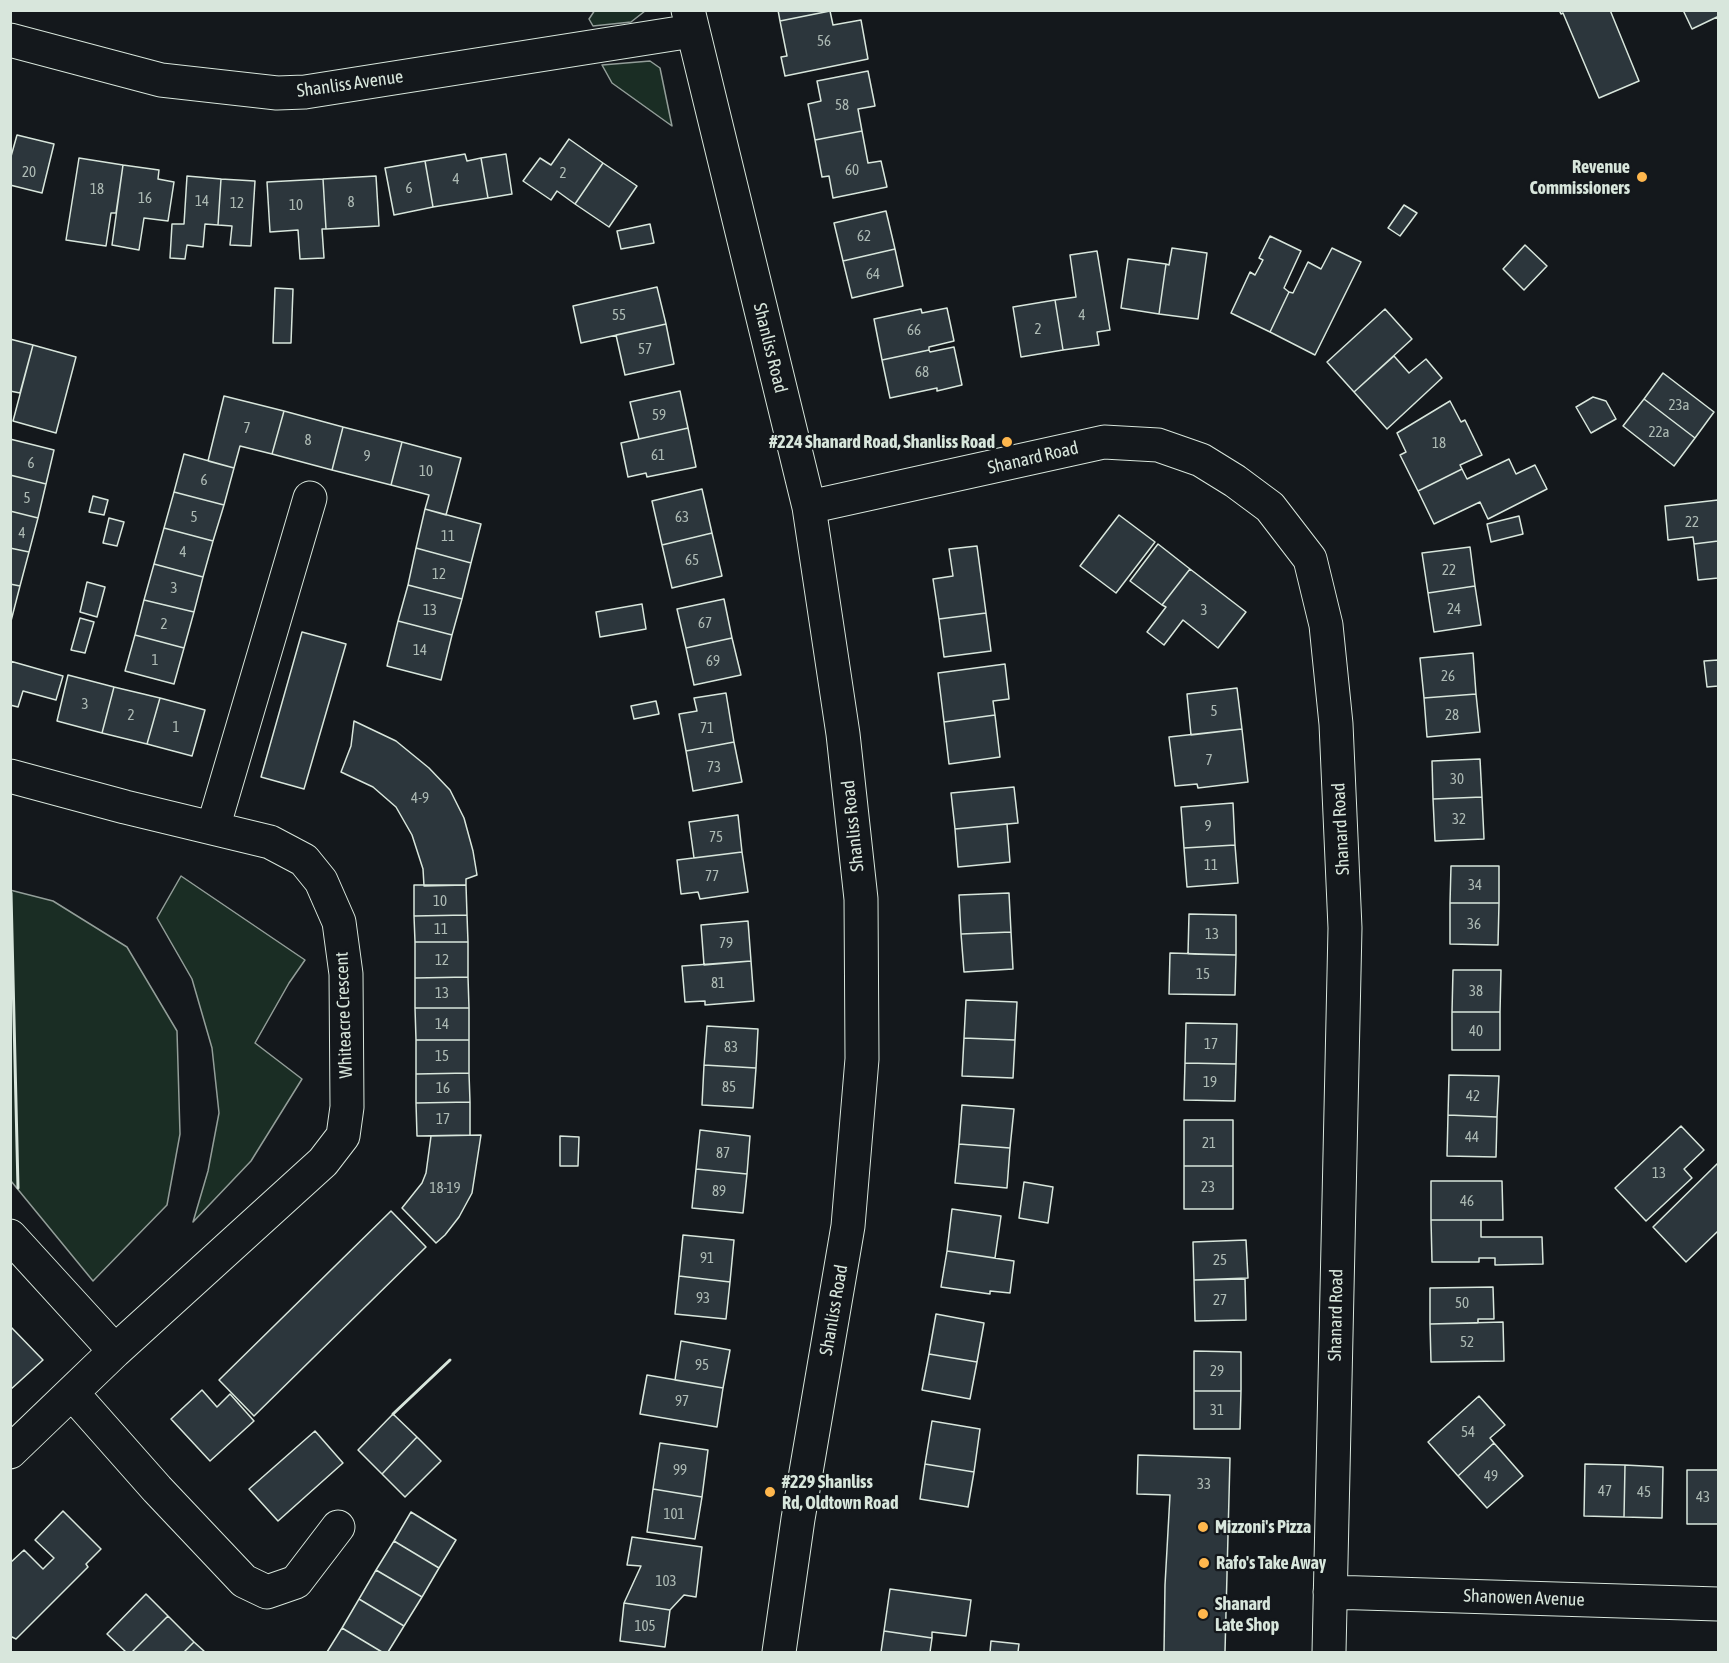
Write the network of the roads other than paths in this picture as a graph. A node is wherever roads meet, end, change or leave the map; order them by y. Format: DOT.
graph roads {
  1 [pos="690,21"];
  2 [pos="10,40"];
  3 [pos="310,498"];
  4 [pos="809,507"];
  5 [pos="10,776"];
  6 [pos="213,828"];
  7 [pos="10,1236"];
  8 [pos="116,1351"];
  9 [pos="73,1394"];
  10 [pos="10,1452"];
  11 [pos="338,1527"];
  12 [pos="1330,1592"];
  13 [pos="1719,1604"];
  14 [pos="779,1653"];
  15 [pos="1329,1653"];
  1 -- 2 [label="street, Shanliss Avenue"];
  1 -- 4 [label="street, Shanliss Road"];
  3 -- 6 [label="street"];
  4 -- 12 [label="street, Shanard Road"];
  4 -- 14 [label="street, Shanliss Road"];
  5 -- 6 [label="street, Whiteacre Crescent"];
  6 -- 8 [label="street, Whiteacre Crescent"];
  7 -- 8 [label="street"];
  8 -- 9 [label="street, Whiteacre Crescent"];
  9 -- 10 [label="street, Whiteacre Crescent"];
  9 -- 11 [label="street"];
  12 -- 13 [label="street, Shanowen Avenue"];
  12 -- 15 [label="street, Shanard Road"];
}
